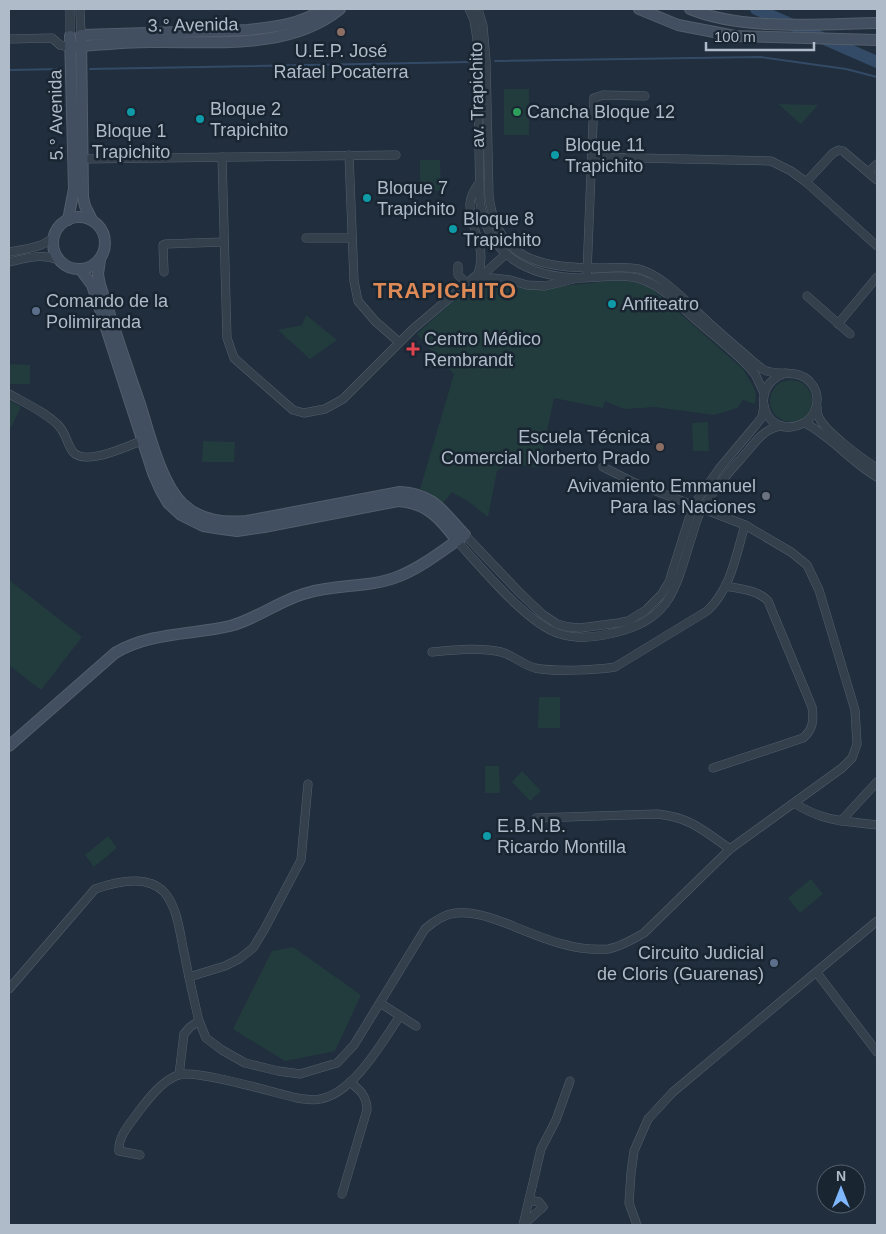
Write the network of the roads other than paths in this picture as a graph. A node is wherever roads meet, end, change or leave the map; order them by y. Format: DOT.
graph roads {
  1 [pos="70,9"];
  2 [pos="80,9"];
  3 [pos="324,9"];
  4 [pos="340,9"];
  5 [pos="469,9"];
  6 [pos="478,9"];
  7 [pos="639,9"];
  8 [pos="690,9"];
  9 [pos="877,23"];
  10 [pos="81,35"];
  11 [pos="70,36"];
  12 [pos="9,39"];
  13 [pos="877,40"];
  14 [pos="81,46"];
  15 [pos="70,47"];
  16 [pos="645,96"];
  17 [pos="349,155"];
  18 [pos="396,155"];
  19 [pos="222,157"];
  20 [pos="592,157"];
  21 [pos="82,159"];
  22 [pos="877,164"];
  23 [pos="868,172"];
  24 [pos="877,180"];
  25 [pos="479,182"];
  26 [pos="806,182"];
  27 [pos="68,220"];
  28 [pos="92,220"];
  29 [pos="54,237"];
  30 [pos="306,238"];
  31 [pos="352,238"];
  32 [pos="224,242"];
  33 [pos="877,246"];
  34 [pos="9,252"];
  35 [pos="482,256"];
  36 [pos="503,257"];
  37 [pos="59,260"];
  38 [pos="100,260"];
  39 [pos="9,262"];
  40 [pos="458,266"];
  41 [pos="587,268"];
  42 [pos="80,269"];
  43 [pos="164,272"];
  44 [pos="586,277"];
  45 [pos="877,277"];
  46 [pos="577,278"];
  47 [pos="472,283"];
  48 [pos="807,296"];
  49 [pos="838,324"];
  50 [pos="850,334"];
  51 [pos="399,342"];
  52 [pos="786,373"];
  53 [pos="764,392"];
  54 [pos="9,394"];
  55 [pos="764,406"];
  56 [pos="817,407"];
  57 [pos="806,422"];
  58 [pos="782,426"];
  59 [pos="146,439"];
  60 [pos="603,467"];
  61 [pos="877,468"];
  62 [pos="877,477"];
  63 [pos="693,506"];
  64 [pos="702,509"];
  65 [pos="746,525"];
  66 [pos="461,538"];
  67 [pos="726,586"];
  68 [pos="432,652"];
  69 [pos="9,746"];
  70 [pos="713,768"];
  71 [pos="877,782"];
  72 [pos="308,784"];
  73 [pos="794,803"];
  74 [pos="536,818"];
  75 [pos="841,821"];
  76 [pos="877,825"];
  77 [pos="730,849"];
  78 [pos="877,921"];
  79 [pos="817,973"];
  80 [pos="189,977"];
  81 [pos="9,989"];
  82 [pos="380,1003"];
  83 [pos="400,1016"];
  84 [pos="199,1021"];
  85 [pos="416,1026"];
  86 [pos="877,1052"];
  87 [pos="178,1075"];
  88 [pos="570,1081"];
  89 [pos="350,1082"];
  90 [pos="140,1155"];
  91 [pos="342,1194"];
  92 [pos="529,1200"];
  93 [pos="523,1225"];
  94 [pos="637,1225"];
  1 -- 11 [label="street, 5.° Avenida"];
  2 -- 10 [label="street"];
  3 -- 10 [label="street, 3.° Avenida"];
  4 -- 14 [label="street, 3.° Avenida"];
  5 -- 25 [label="street, av. Trapichito"];
  6 -- 41 [label="street"];
  7 -- 13 [label="street"];
  8 -- 9 [label="street"];
  10 -- 14 [label="street, 5.° Avenida"];
  11 -- 15 [label="street, 5.° Avenida"];
  12 -- 15 [label="street"];
  14 -- 15 [label="street, 3.° Avenida"];
  14 -- 21 [label="street, 5.° Avenida"];
  15 -- 27 [label="street, 5.° Avenida"];
  16 -- 20 [label="street"];
  17 -- 18 [label="street"];
  17 -- 19 [label="street"];
  17 -- 31 [label="street"];
  19 -- 21 [label="street"];
  19 -- 32 [label="street"];
  20 -- 26 [label="street"];
  20 -- 41 [label="street"];
  21 -- 28 [label="street, 5.° Avenida"];
  22 -- 23 [label="street"];
  23 -- 24 [label="street"];
  23 -- 26 [label="street"];
  25 -- 35 [label="street, av. Trapichito"];
  25 -- 36 [label="street, av. Trapichito"];
  26 -- 33 [label="street"];
  27 -- 28 [label="street"];
  27 -- 29 [label="street"];
  28 -- 38 [label="street"];
  29 -- 34 [label="street"];
  29 -- 37 [label="street"];
  30 -- 31 [label="street"];
  31 -- 51 [label="street"];
  32 -- 43 [label="street"];
  32 -- 51 [label="street"];
  35 -- 36 [label="street, av. Trapichito"];
  35 -- 47 [label="street"];
  36 -- 46 [label="street, av. Trapichito"];
  36 -- 47 [label="street"];
  37 -- 39 [label="street"];
  37 -- 42 [label="street"];
  38 -- 42 [label="street"];
  38 -- 59 [label="street"];
  40 -- 47 [label="street"];
  41 -- 44 [label="street"];
  41 -- 52 [label="street"];
  42 -- 59 [label="street"];
  44 -- 46 [label="street, av. Trapichito"];
  44 -- 53 [label="street, av. Trapichito"];
  45 -- 49 [label="street"];
  46 -- 47 [label="street"];
  47 -- 51 [label="street"];
  48 -- 49 [label="street"];
  49 -- 50 [label="street"];
  52 -- 53 [label="street"];
  52 -- 56 [label="street"];
  53 -- 55 [label="street"];
  54 -- 59 [label="street"];
  55 -- 58 [label="street"];
  55 -- 63 [label="street"];
  56 -- 57 [label="street"];
  56 -- 61 [label="street"];
  57 -- 58 [label="street"];
  57 -- 62 [label="street"];
  58 -- 64 [label="street"];
  59 -- 66 [label="street"];
  60 -- 63 [label="street"];
  63 -- 64 [label="street"];
  63 -- 66 [label="street"];
  64 -- 65 [label="street"];
  64 -- 66 [label="street"];
  65 -- 67 [label="street"];
  65 -- 73 [label="street"];
  66 -- 69 [label="street"];
  67 -- 68 [label="street"];
  67 -- 70 [label="street"];
  71 -- 75 [label="street"];
  72 -- 80 [label="street"];
  73 -- 75 [label="street"];
  73 -- 77 [label="street"];
  74 -- 77 [label="street"];
  75 -- 76 [label="street"];
  77 -- 82 [label="street"];
  78 -- 79 [label="street"];
  79 -- 86 [label="street"];
  79 -- 94 [label="street"];
  80 -- 81 [label="street"];
  80 -- 84 [label="street"];
  82 -- 83 [label="street"];
  82 -- 84 [label="street"];
  83 -- 85 [label="street"];
  83 -- 89 [label="street"];
  84 -- 87 [label="street"];
  87 -- 89 [label="street"];
  87 -- 90 [label="street"];
  88 -- 92 [label="street"];
  89 -- 91 [label="street"];
  92 -- 93 [label="street"];
  92 -- 93 [label="street"];
}
